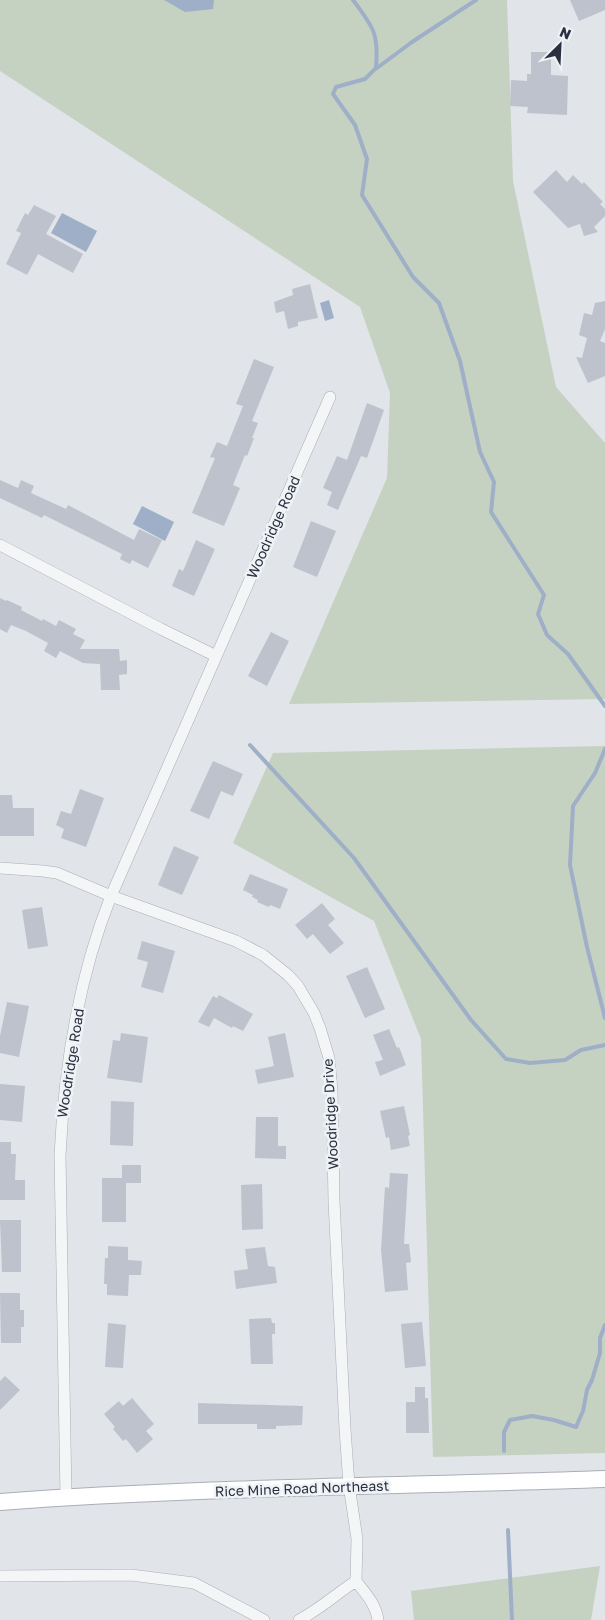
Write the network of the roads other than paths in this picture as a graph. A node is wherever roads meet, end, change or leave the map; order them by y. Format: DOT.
graph roads {
  1 [pos="330,397"];
  2 [pos="0,545"];
  3 [pos="216,656"];
  4 [pos="0,868"];
  5 [pos="111,896"];
  6 [pos="605,1479"];
  7 [pos="349,1485"];
  8 [pos="66,1497"];
  9 [pos="0,1502"];
  10 [pos="0,1576"];
  11 [pos="356,1582"];
  12 [pos="264,1620"];
  13 [pos="300,1620"];
  14 [pos="378,1620"];
  1 -- 3 [label="street, Woodridge Road"];
  2 -- 3 [label="street"];
  3 -- 5 [label="street, Woodridge Road"];
  4 -- 5 [label="street, Woodridge Drive"];
  5 -- 7 [label="street, Woodridge Drive"];
  5 -- 8 [label="street, Woodridge Road"];
  6 -- 7 [label="main road, Rice Mine Road Northeast"];
  7 -- 8 [label="main road, Rice Mine Road Northeast"];
  7 -- 11 [label="street, Woodridge Drive"];
  8 -- 9 [label="main road, Rice Mine Road Northeast"];
  10 -- 12 [label="street"];
  11 -- 13 [label="street"];
  11 -- 14 [label="street"];
}
